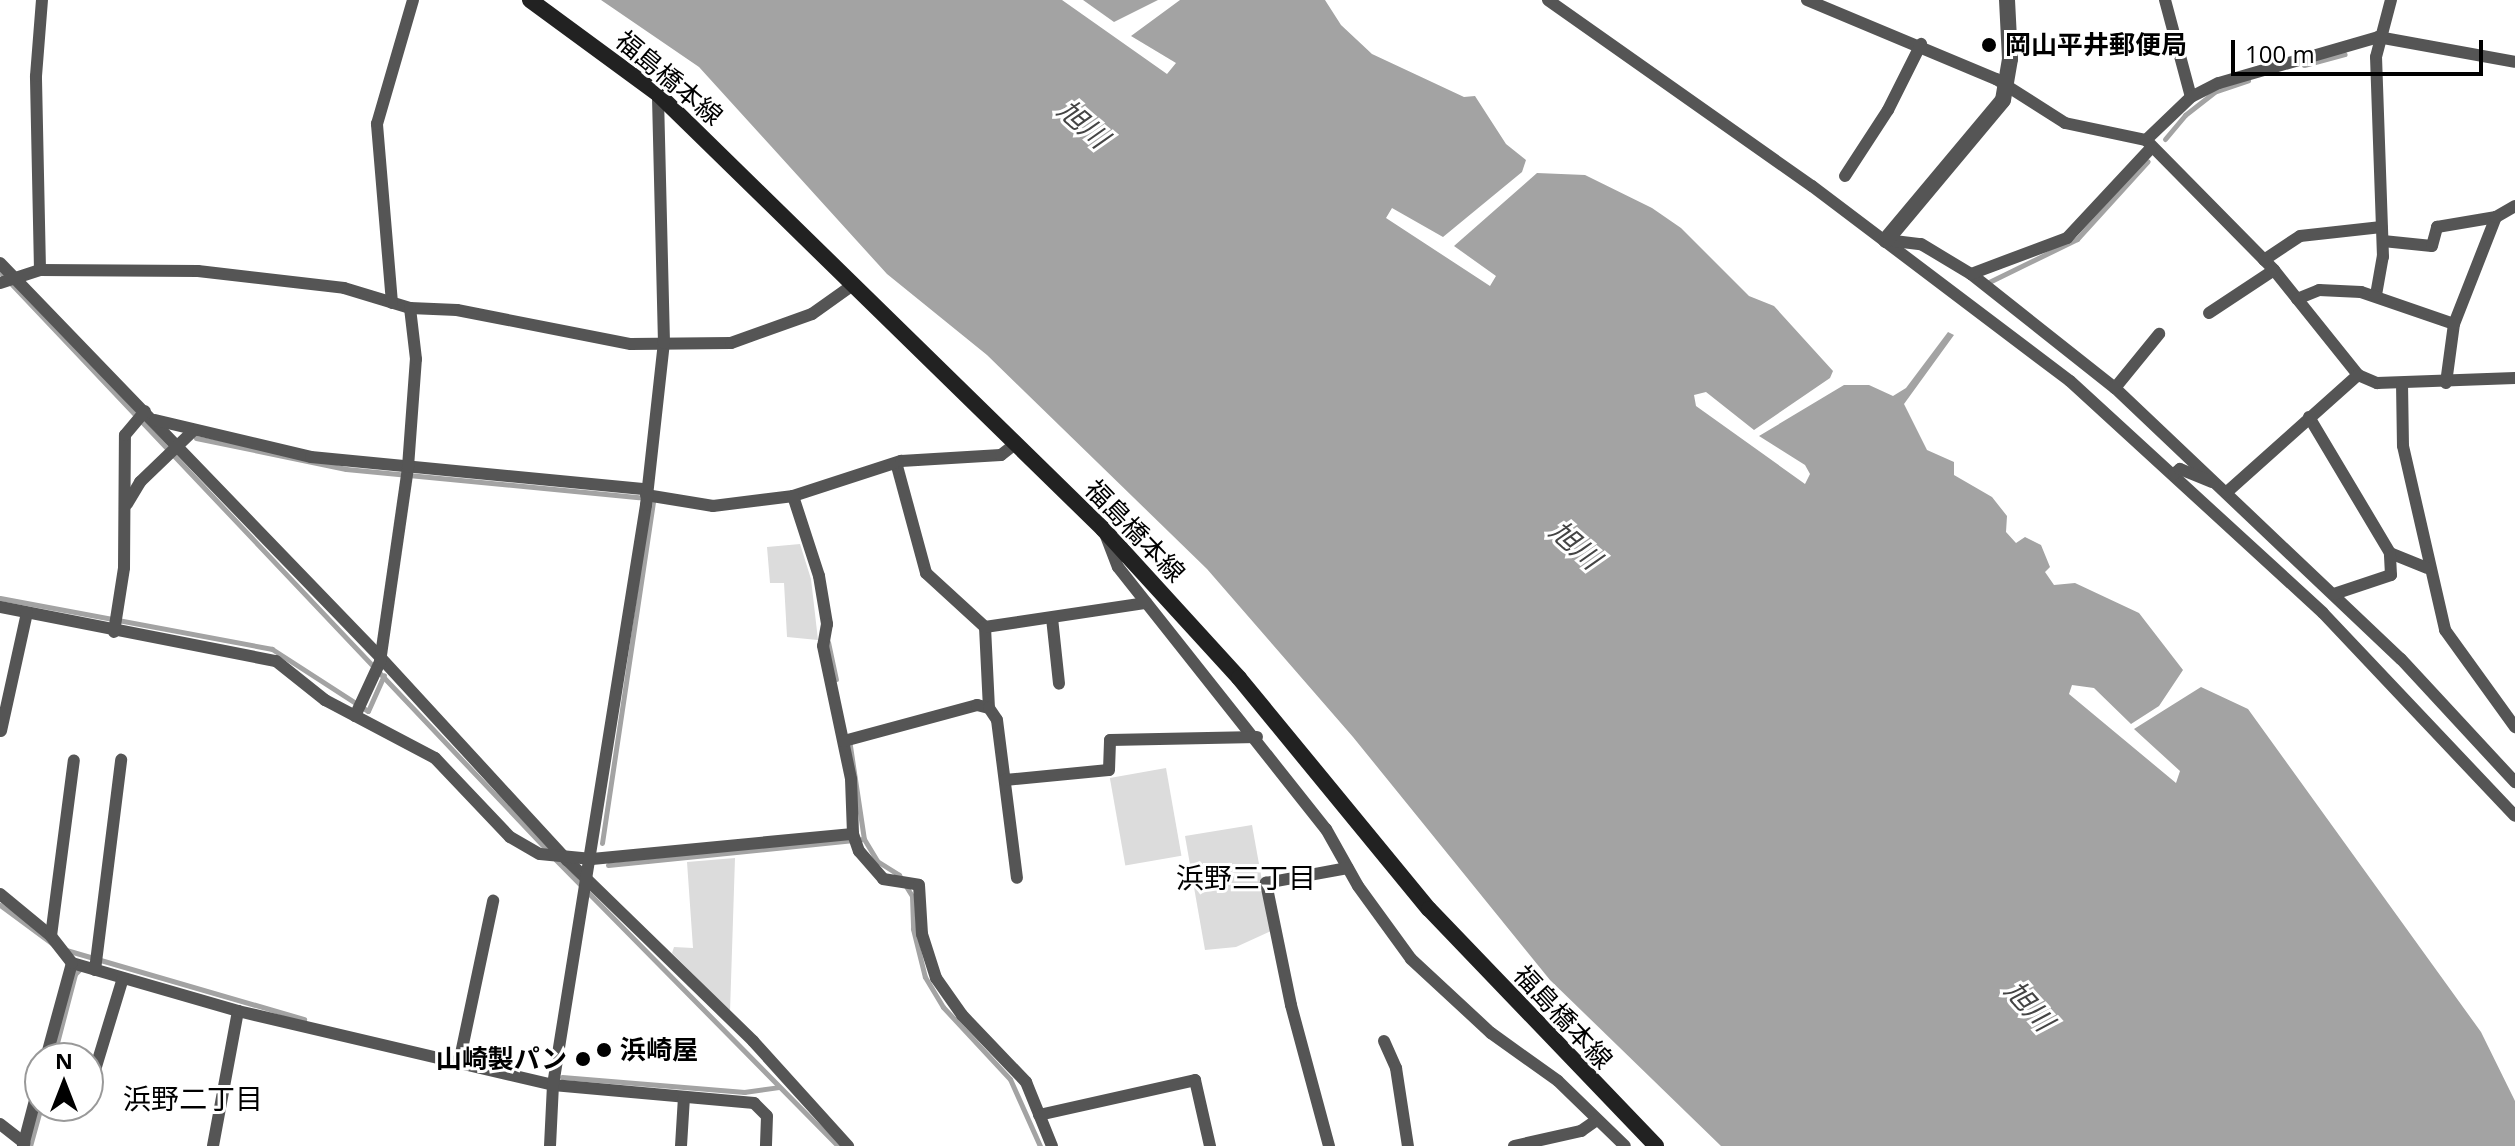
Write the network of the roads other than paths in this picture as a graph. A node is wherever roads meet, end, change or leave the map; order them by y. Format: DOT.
graph roads {
  1 [pos="42,0"];
  2 [pos="413,0"];
  3 [pos="530,0"];
  4 [pos="1548,0"];
  5 [pos="1807,0"];
  6 [pos="2007,0"];
  7 [pos="2165,0"];
  8 [pos="2391,0"];
  9 [pos="2378,37"];
  10 [pos="1921,44"];
  11 [pos="2515,62"];
  12 [pos="2008,88"];
  13 [pos="658,94"];
  14 [pos="2191,97"];
  15 [pos="2148,144"];
  16 [pos="1845,176"];
  17 [pos="2515,206"];
  18 [pos="2496,217"];
  19 [pos="2382,227"];
  20 [pos="1886,240"];
  21 [pos="2383,241"];
  22 [pos="2264,260"];
  23 [pos="0,263"];
  24 [pos="40,270"];
  25 [pos="2274,270"];
  26 [pos="1971,274"];
  27 [pos="8,280"];
  28 [pos="854,284"];
  29 [pos="2376,295"];
  30 [pos="2297,299"];
  31 [pos="392,303"];
  32 [pos="410,308"];
  33 [pos="2209,313"];
  34 [pos="2454,324"];
  35 [pos="2159,334"];
  36 [pos="664,343"];
  37 [pos="2358,375"];
  38 [pos="2515,378"];
  39 [pos="2402,383"];
  40 [pos="2446,383"];
  41 [pos="2115,388"];
  42 [pos="147,414"];
  43 [pos="2309,417"];
  44 [pos="194,430"];
  45 [pos="1015,444"];
  46 [pos="177,447"];
  47 [pos="897,466"];
  48 [pos="407,471"];
  49 [pos="2174,474"];
  50 [pos="2225,489"];
  51 [pos="646,492"];
  52 [pos="793,496"];
  53 [pos="126,507"];
  54 [pos="1103,529"];
  55 [pos="2390,553"];
  56 [pos="2427,568"];
  57 [pos="2334,594"];
  58 [pos="1146,603"];
  59 [pos="0,607"];
  60 [pos="27,613"];
  61 [pos="1052,618"];
  62 [pos="115,625"];
  63 [pos="985,627"];
  64 [pos="378,665"];
  65 [pos="1059,684"];
  66 [pos="989,708"];
  67 [pos="358,710"];
  68 [pos="2515,727"];
  69 [pos="1,731"];
  70 [pos="1257,737"];
  71 [pos="847,740"];
  72 [pos="74,760"];
  73 [pos="121,760"];
  74 [pos="1005,780"];
  75 [pos="2515,782"];
  76 [pos="2515,816"];
  77 [pos="854,838"];
  78 [pos="563,859"];
  79 [pos="592,859"];
  80 [pos="1348,868"];
  81 [pos="1017,878"];
  82 [pos="588,881"];
  83 [pos="0,894"];
  84 [pos="493,901"];
  85 [pos="56,945"];
  86 [pos="86,965"];
  87 [pos="123,978"];
  88 [pos="238,1011"];
  89 [pos="1384,1041"];
  90 [pos="53,1042"];
  91 [pos="104,1042"];
  92 [pos="459,1063"];
  93 [pos="553,1085"];
  94 [pos="684,1097"];
  95 [pos="1039,1115"];
  96 [pos="1597,1120"];
  97 [pos="31,1122"];
  98 [pos="0,1124"];
  99 [pos="23,1144"];
  100 [pos="213,1146"];
  101 [pos="550,1146"];
  102 [pos="681,1146"];
  103 [pos="766,1146"];
  104 [pos="848,1146"];
  105 [pos="1052,1146"];
  106 [pos="1210,1146"];
  107 [pos="1329,1146"];
  108 [pos="1408,1146"];
  109 [pos="1514,1146"];
  110 [pos="1625,1146"];
  111 [pos="1656,1146"];
  1 -- 24 [label="street"];
  2 -- 31 [label="street"];
  3 -- 13 [label="main road, 福島橋本線"];
  4 -- 20 [label="street"];
  5 -- 10 [label="street"];
  6 -- 12 [label="street"];
  7 -- 14 [label="street"];
  8 -- 9 [label="street"];
  9 -- 11 [label="street"];
  9 -- 14 [label="street"];
  9 -- 19 [label="street"];
  10 -- 12 [label="street"];
  10 -- 16 [label="street"];
  12 -- 15 [label="street"];
  12 -- 20 [label="street"];
  13 -- 28 [label="main road, 福島橋本線"];
  13 -- 36 [label="street"];
  14 -- 15 [label="street"];
  15 -- 22 [label="street"];
  15 -- 26 [label="street"];
  17 -- 18 [label="street"];
  18 -- 21 [label="street"];
  18 -- 34 [label="street"];
  19 -- 21 [label="street"];
  19 -- 22 [label="street"];
  20 -- 26 [label="street"];
  20 -- 49 [label="street"];
  21 -- 29 [label="street"];
  22 -- 25 [label="street"];
  23 -- 27 [label="street"];
  24 -- 27 [label="street"];
  24 -- 31 [label="street"];
  25 -- 30 [label="street"];
  25 -- 33 [label="street"];
  26 -- 41 [label="street"];
  27 -- 42 [label="street"];
  28 -- 36 [label="street"];
  28 -- 45 [label="main road, 福島橋本線"];
  29 -- 30 [label="street"];
  29 -- 34 [label="street"];
  30 -- 37 [label="street"];
  31 -- 32 [label="street"];
  32 -- 36 [label="street"];
  32 -- 48 [label="street"];
  34 -- 40 [label="street"];
  35 -- 41 [label="street"];
  36 -- 51 [label="street"];
  37 -- 39 [label="street"];
  37 -- 43 [label="street"];
  38 -- 40 [label="street"];
  39 -- 40 [label="street"];
  39 -- 56 [label="street"];
  41 -- 50 [label="street"];
  42 -- 44 [label="street"];
  42 -- 46 [label="street"];
  42 -- 53 [label="street"];
  43 -- 50 [label="street"];
  43 -- 55 [label="street"];
  44 -- 46 [label="street"];
  44 -- 48 [label="street"];
  45 -- 47 [label="street"];
  45 -- 54 [label="main road, 福島橋本線"];
  46 -- 53 [label="street"];
  46 -- 64 [label="street"];
  47 -- 52 [label="street"];
  47 -- 63 [label="street"];
  48 -- 51 [label="street"];
  48 -- 64 [label="street"];
  49 -- 50 [label="street"];
  49 -- 76 [label="street"];
  50 -- 57 [label="street"];
  51 -- 52 [label="street"];
  51 -- 79 [label="street"];
  52 -- 71 [label="street"];
  53 -- 62 [label="street"];
  54 -- 58 [label="street"];
  54 -- 111 [label="main road, 福島橋本線"];
  55 -- 56 [label="street"];
  55 -- 57 [label="street"];
  56 -- 68 [label="street"];
  57 -- 75 [label="street"];
  58 -- 61 [label="street"];
  58 -- 70 [label="street"];
  59 -- 60 [label="street"];
  60 -- 62 [label="street"];
  60 -- 69 [label="street"];
  61 -- 63 [label="street"];
  61 -- 65 [label="street"];
  62 -- 67 [label="street"];
  63 -- 66 [label="street"];
  64 -- 67 [label="street"];
  64 -- 78 [label="street"];
  66 -- 71 [label="street"];
  66 -- 74 [label="street"];
  67 -- 78 [label="street"];
  70 -- 74 [label="street"];
  70 -- 80 [label="street"];
  71 -- 77 [label="street"];
  72 -- 85 [label="street"];
  73 -- 86 [label="street"];
  74 -- 81 [label="street"];
  77 -- 79 [label="street"];
  77 -- 95 [label="street"];
  78 -- 79 [label="street"];
  78 -- 82 [label="street"];
  79 -- 82 [label="street"];
  80 -- 96 [label="street"];
  80 -- 107 [label="street"];
  82 -- 93 [label="street"];
  82 -- 104 [label="street"];
  83 -- 85 [label="street"];
  84 -- 92 [label="street"];
  85 -- 86 [label="street"];
  86 -- 87 [label="street"];
  86 -- 90 [label="street"];
  87 -- 88 [label="street"];
  87 -- 91 [label="street"];
  88 -- 92 [label="street"];
  88 -- 100 [label="street"];
  89 -- 108 [label="street"];
  92 -- 93 [label="street"];
  93 -- 94 [label="street"];
  93 -- 101 [label="street"];
  94 -- 102 [label="street"];
  94 -- 103 [label="street"];
  95 -- 105 [label="street"];
  95 -- 106 [label="street"];
  96 -- 109 [label="street"];
  96 -- 110 [label="street"];
  97 -- 99 [label="street"];
  98 -- 99 [label="street"];
}
